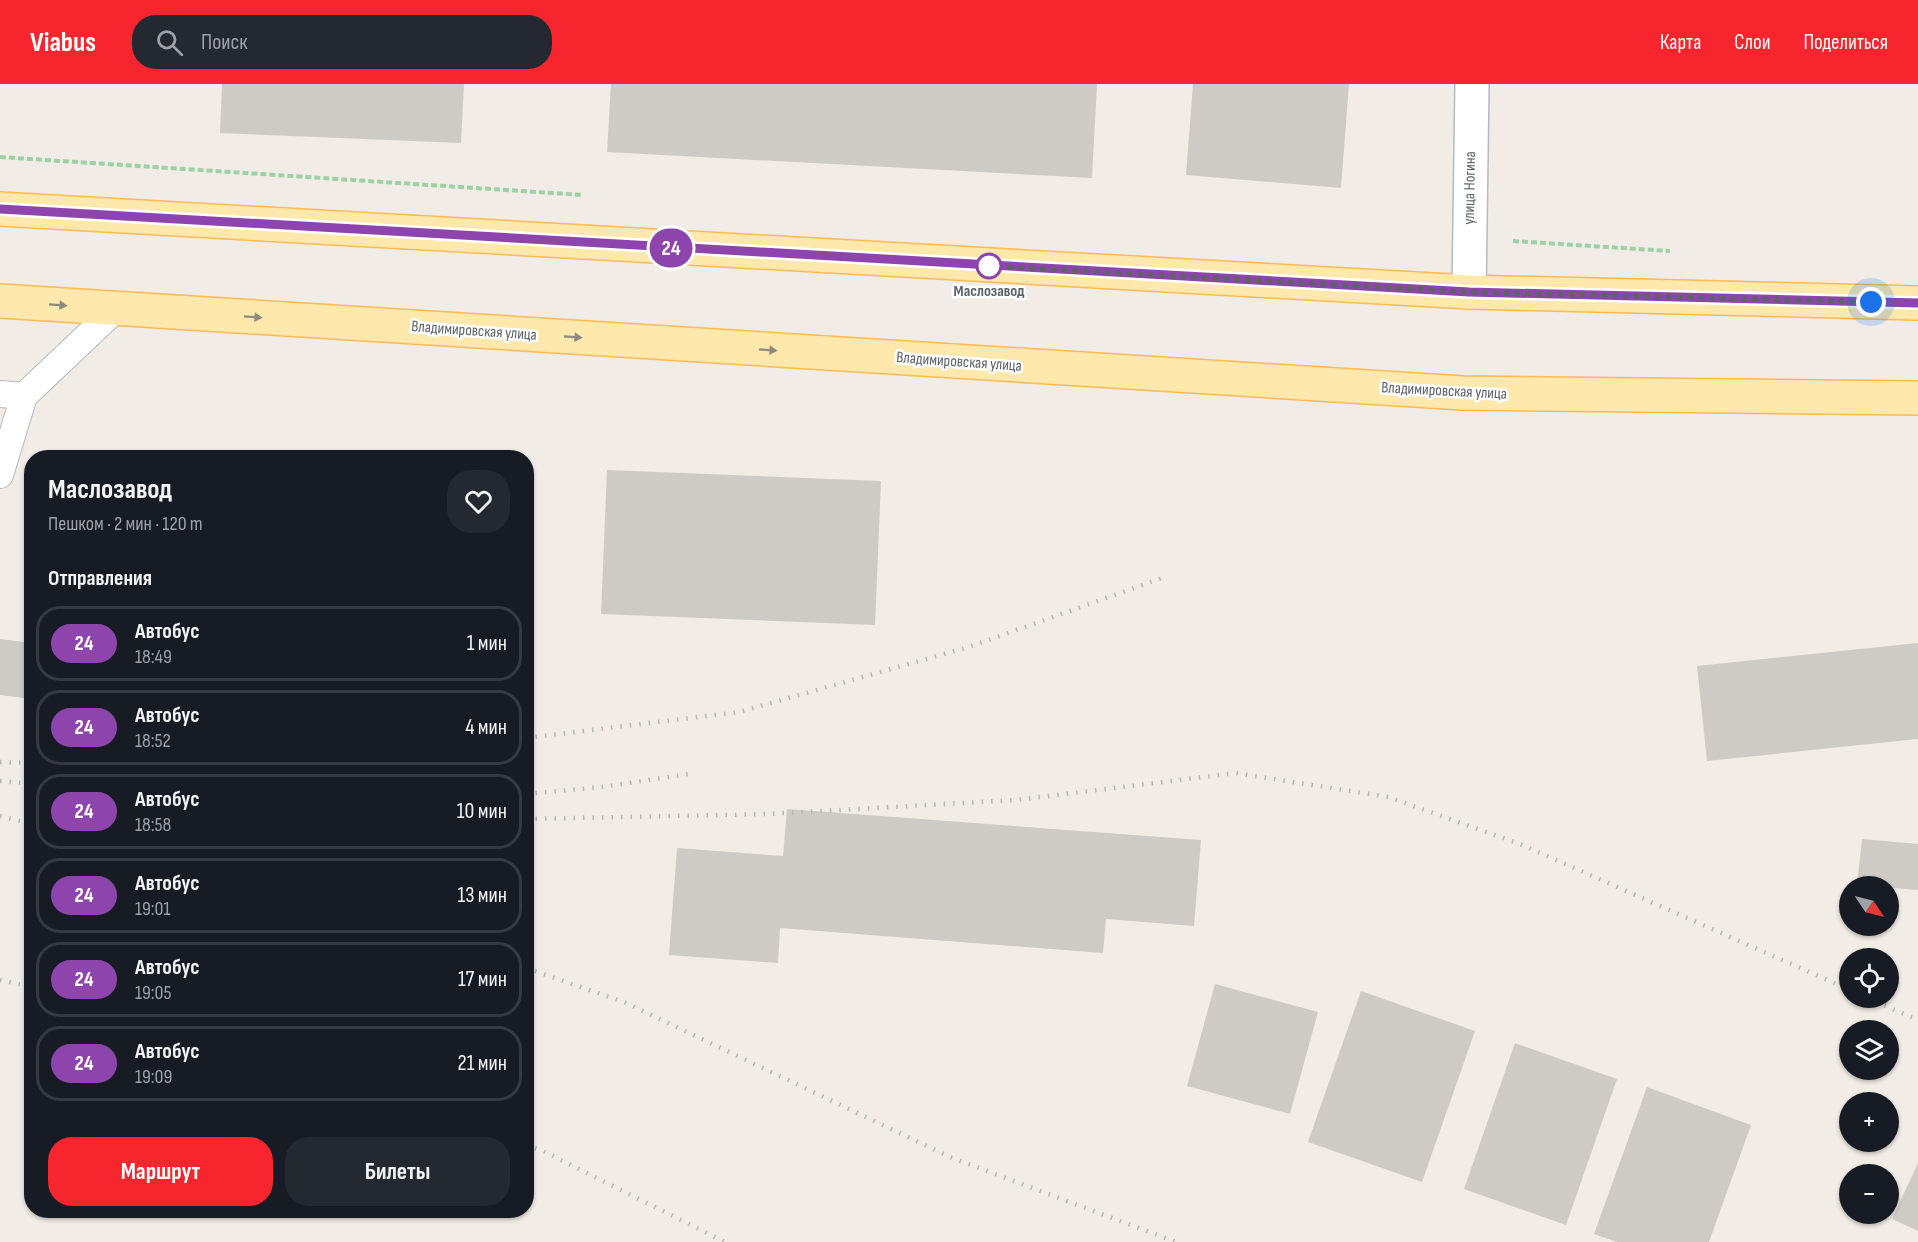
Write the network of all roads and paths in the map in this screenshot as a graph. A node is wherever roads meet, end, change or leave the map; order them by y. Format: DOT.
graph roads {
  1 [pos="1472,84"];
  2 [pos="0,157"];
  3 [pos="592,196"];
  4 [pos="0,209"];
  5 [pos="1469,243"];
  6 [pos="1673,251"];
  7 [pos="1469,292"];
  8 [pos="0,301"];
  9 [pos="1918,303"];
  10 [pos="117,308"];
  11 [pos="12,395"];
  12 [pos="1918,398"];
  13 [pos="0,475"];
  1 -- 5 [label="street, улица Ногина"];
  2 -- 3 [label="path"];
  4 -- 7 [label="main road"];
  5 -- 6 [label="path"];
  5 -- 7 [label="street, улица Ногина"];
  7 -- 9 [label="main road"];
  8 -- 10 [label="main road, Владимировская улица, one-way"];
  10 -- 11 [label="lane"];
  10 -- 12 [label="main road, Владимировская улица, one-way"];
  11 -- 13 [label="lane"];
}
